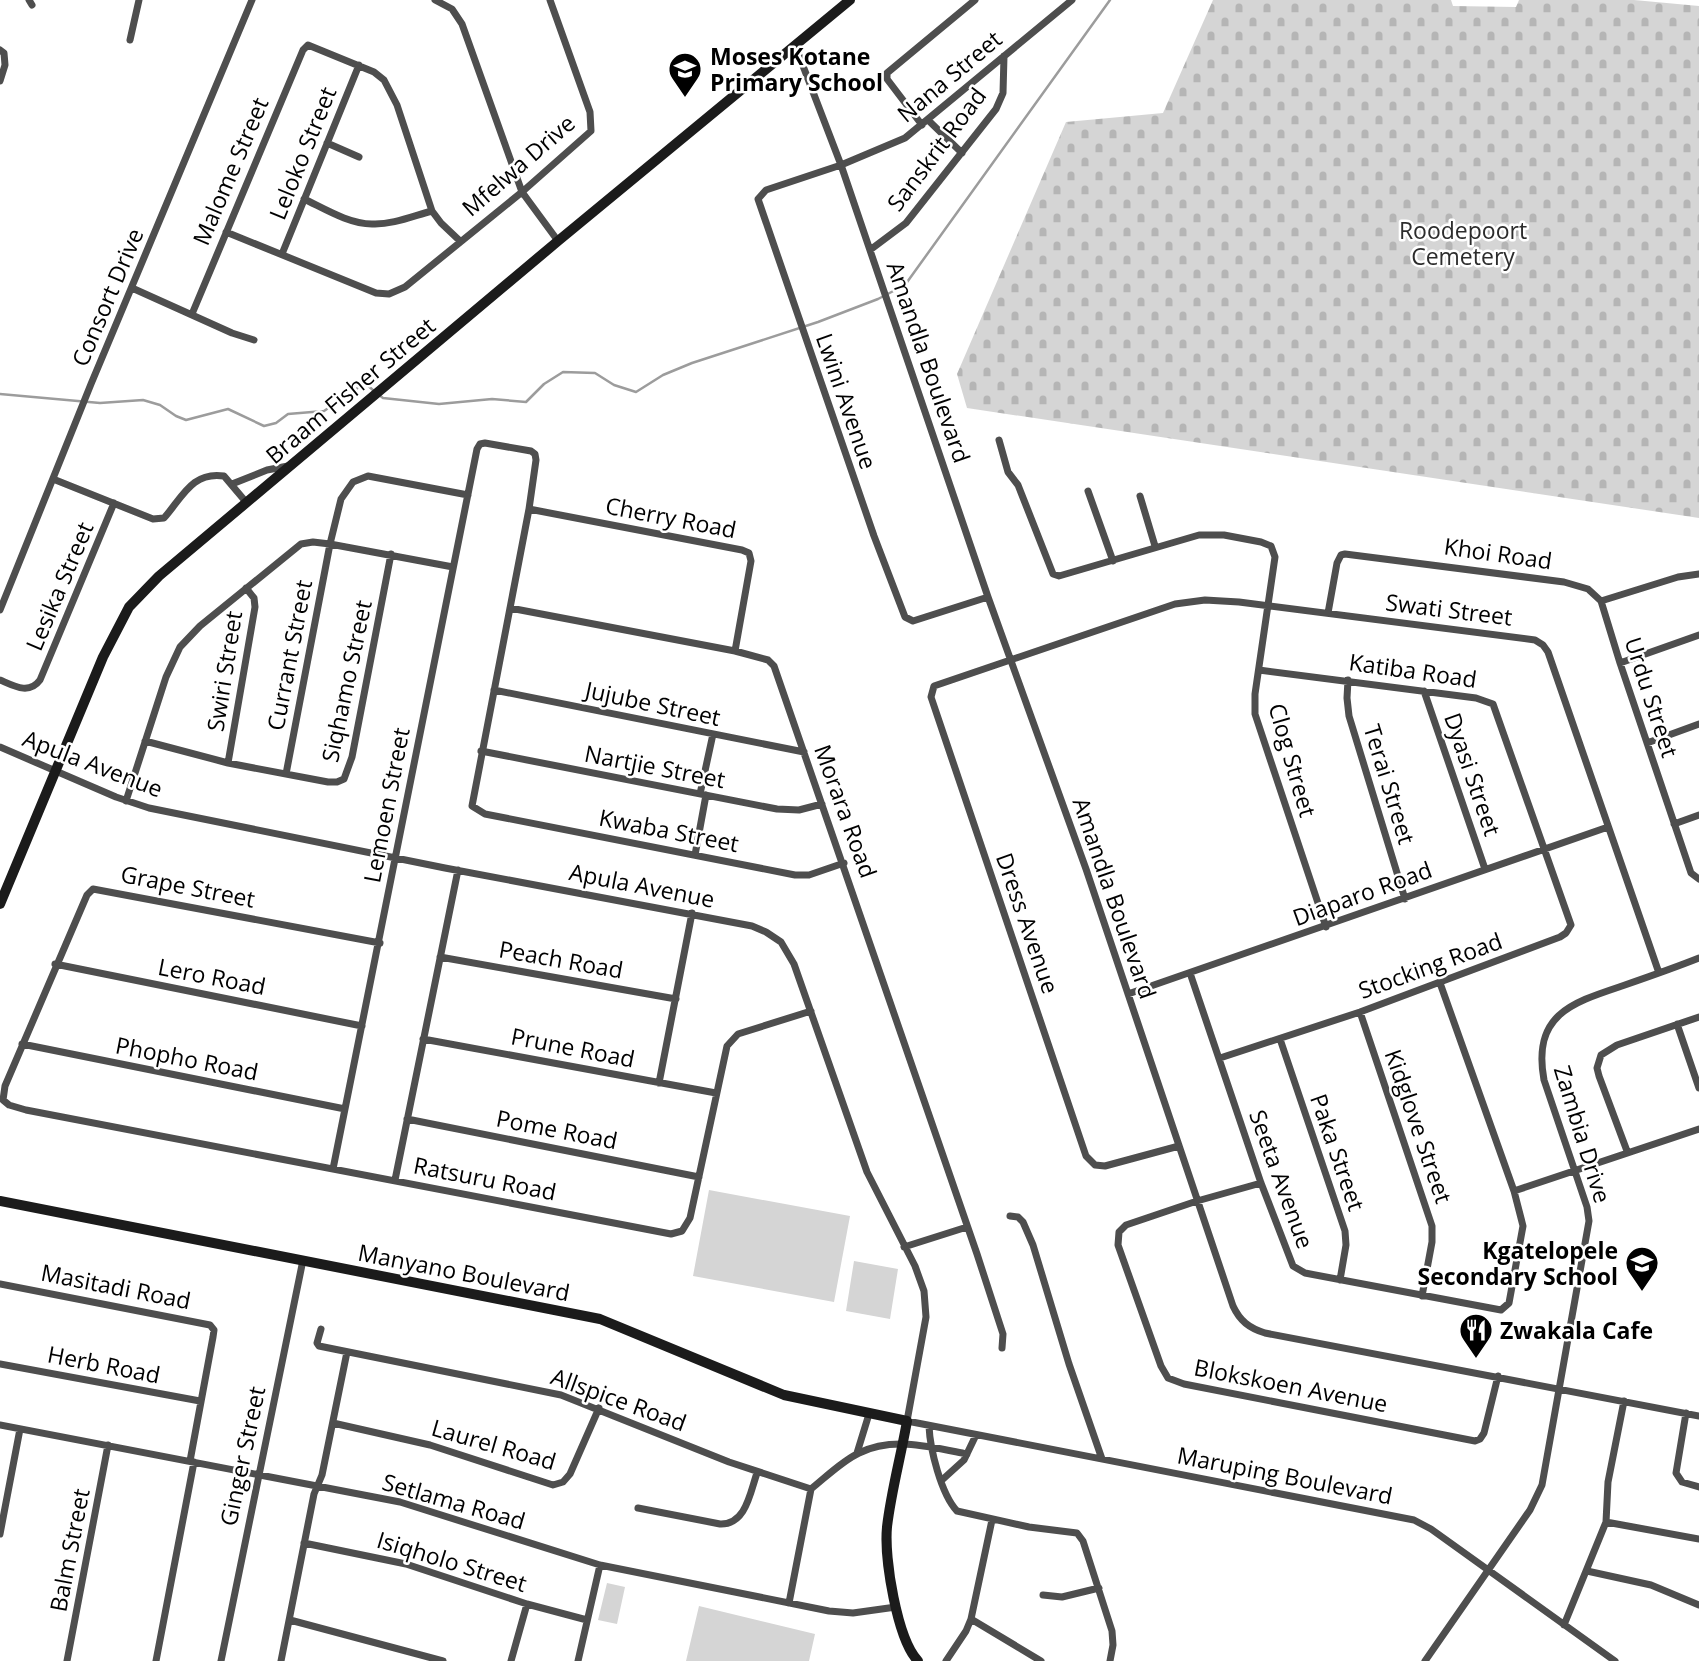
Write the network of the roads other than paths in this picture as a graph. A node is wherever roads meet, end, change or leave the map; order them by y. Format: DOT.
graph roads {
  1 [pos="139,0"];
  2 [pos="252,0"];
  3 [pos="435,0"];
  4 [pos="550,0"];
  5 [pos="850,0"];
  6 [pos="975,0"];
  7 [pos="1072,0"];
  8 [pos="130,40"];
  9 [pos="795,45"];
  10 [pos="0,50"];
  11 [pos="1004,56"];
  12 [pos="359,65"];
  13 [pos="0,80"];
  14 [pos="925,122"];
  15 [pos="327,143"];
  16 [pos="962,153"];
  17 [pos="359,157"];
  18 [pos="841,164"];
  19 [pos="522,192"];
  20 [pos="304,199"];
  21 [pos="432,211"];
  22 [pos="226,232"];
  23 [pos="460,241"];
  24 [pos="558,241"];
  25 [pos="870,250"];
  26 [pos="282,254"];
  27 [pos="132,288"];
  28 [pos="192,314"];
  29 [pos="254,340"];
  30 [pos="999,440"];
  31 [pos="290,466"];
  32 [pos="53,478"];
  33 [pos="232,484"];
  34 [pos="1088,491"];
  35 [pos="468,495"];
  36 [pos="1140,496"];
  37 [pos="246,502"];
  38 [pos="114,503"];
  39 [pos="529,509"];
  40 [pos="330,544"];
  41 [pos="1155,546"];
  42 [pos="391,554"];
  43 [pos="1113,561"];
  44 [pos="453,567"];
  45 [pos="1699,575"];
  46 [pos="246,589"];
  47 [pos="988,597"];
  48 [pos="1601,601"];
  49 [pos="1269,605"];
  50 [pos="510,608"];
  51 [pos="0,610"];
  52 [pos="1328,613"];
  53 [pos="1699,635"];
  54 [pos="735,651"];
  55 [pos="1011,661"];
  56 [pos="1619,663"];
  57 [pos="1259,670"];
  58 [pos="0,680"];
  59 [pos="1348,680"];
  60 [pos="494,690"];
  61 [pos="1424,691"];
  62 [pos="1699,724"];
  63 [pos="712,734"];
  64 [pos="145,741"];
  65 [pos="1647,743"];
  66 [pos="0,747"];
  67 [pos="481,751"];
  68 [pos="804,752"];
  69 [pos="228,763"];
  70 [pos="57,771"];
  71 [pos="286,774"];
  72 [pos="703,794"];
  73 [pos="126,801"];
  74 [pos="821,804"];
  75 [pos="1699,816"];
  76 [pos="1674,824"];
  77 [pos="1608,827"];
  78 [pos="1545,848"];
  79 [pos="695,855"];
  80 [pos="395,858"];
  81 [pos="844,863"];
  82 [pos="1485,869"];
  83 [pos="458,870"];
  84 [pos="1699,879"];
  85 [pos="1405,899"];
  86 [pos="0,904"];
  87 [pos="692,914"];
  88 [pos="1326,927"];
  89 [pos="380,943"];
  90 [pos="440,957"];
  91 [pos="1699,958"];
  92 [pos="55,964"];
  93 [pos="1190,972"];
  94 [pos="1659,973"];
  95 [pos="1440,983"];
  96 [pos="1128,994"];
  97 [pos="676,999"];
  98 [pos="811,1011"];
  99 [pos="1360,1012"];
  100 [pos="1699,1017"];
  101 [pos="1677,1024"];
  102 [pos="362,1026"];
  103 [pos="423,1038"];
  104 [pos="1280,1039"];
  105 [pos="22,1044"];
  106 [pos="1220,1058"];
  107 [pos="659,1083"];
  108 [pos="1699,1087"];
  109 [pos="716,1093"];
  110 [pos="4,1100"];
  111 [pos="345,1109"];
  112 [pos="407,1119"];
  113 [pos="1699,1129"];
  114 [pos="1179,1146"];
  115 [pos="1627,1151"];
  116 [pos="333,1169"];
  117 [pos="1574,1170"];
  118 [pos="699,1178"];
  119 [pos="395,1180"];
  120 [pos="1261,1183"];
  121 [pos="1514,1191"];
  122 [pos="0,1201"];
  123 [pos="1198,1201"];
  124 [pos="1010,1216"];
  125 [pos="967,1227"];
  126 [pos="904,1247"];
  127 [pos="303,1260"];
  128 [pos="1340,1280"];
  129 [pos="0,1284"];
  130 [pos="1422,1296"];
  131 [pos="321,1329"];
  132 [pos="1002,1348"];
  133 [pos="347,1352"];
  134 [pos="0,1364"];
  135 [pos="1498,1376"];
  136 [pos="1560,1388"];
  137 [pos="200,1401"];
  138 [pos="1624,1401"];
  139 [pos="598,1408"];
  140 [pos="1686,1413"];
  141 [pos="869,1414"];
  142 [pos="1699,1416"];
  143 [pos="907,1421"];
  144 [pos="333,1423"];
  145 [pos="0,1425"];
  146 [pos="929,1426"];
  147 [pos="20,1429"];
  148 [pos="976,1434"];
  149 [pos="903,1444"];
  150 [pos="108,1445"];
  151 [pos="931,1447"];
  152 [pos="858,1453"];
  153 [pos="967,1454"];
  154 [pos="1102,1459"];
  155 [pos="192,1461"];
  156 [pos="757,1473"];
  157 [pos="257,1475"];
  158 [pos="942,1480"];
  159 [pos="317,1486"];
  160 [pos="1699,1488"];
  161 [pos="811,1489"];
  162 [pos="638,1508"];
  163 [pos="992,1520"];
  164 [pos="1606,1522"];
  165 [pos="0,1534"];
  166 [pos="1699,1539"];
  167 [pos="304,1543"];
  168 [pos="600,1565"];
  169 [pos="1489,1570"];
  170 [pos="1587,1571"];
  171 [pos="1098,1588"];
  172 [pos="1043,1595"];
  173 [pos="789,1603"];
  174 [pos="527,1605"];
  175 [pos="1699,1605"];
  176 [pos="896,1607"];
  177 [pos="971,1619"];
  178 [pos="290,1620"];
  179 [pos="587,1620"];
  180 [pos="1564,1625"];
  181 [pos="67,1661"];
  182 [pos="156,1661"];
  183 [pos="221,1661"];
  184 [pos="281,1661"];
  185 [pos="443,1661"];
  186 [pos="511,1661"];
  187 [pos="578,1661"];
  188 [pos="918,1661"];
  189 [pos="946,1661"];
  190 [pos="1041,1661"];
  191 [pos="1110,1661"];
  192 [pos="1425,1661"];
  193 [pos="1615,1661"];
  1 -- 8 [label="street"];
  2 -- 27 [label="street, Consort Drive"];
  3 -- 19 [label="street"];
  4 -- 19 [label="street, Mfelwa Drive"];
  5 -- 9 [label="street, Braam Fisher Street"];
  6 -- 14 [label="street"];
  7 -- 11 [label="street, Nana Street"];
  9 -- 18 [label="street, Amandla Boulevard"];
  9 -- 24 [label="street, Braam Fisher Street"];
  10 -- 13 [label="street"];
  11 -- 14 [label="street, Nana Street"];
  11 -- 16 [label="street, Sanskrit Road"];
  12 -- 15 [label="street, Leloko Street"];
  12 -- 21 [label="street"];
  12 -- 22 [label="street, Malome Street"];
  14 -- 16 [label="street"];
  14 -- 18 [label="street, Nana Street"];
  15 -- 17 [label="street"];
  15 -- 20 [label="street, Leloko Street"];
  16 -- 25 [label="street, Sanskrit Road"];
  18 -- 25 [label="street, Amandla Boulevard"];
  18 -- 47 [label="street, Lwini Avenue"];
  19 -- 23 [label="street, Mfelwa Drive"];
  19 -- 24 [label="street"];
  20 -- 21 [label="street"];
  20 -- 26 [label="street, Leloko Street"];
  21 -- 23 [label="street"];
  22 -- 26 [label="street"];
  22 -- 28 [label="street, Malome Street"];
  23 -- 26 [label="street, Mfelwa Drive"];
  24 -- 31 [label="street, Braam Fisher Street"];
  25 -- 47 [label="street, Amandla Boulevard"];
  27 -- 28 [label="street"];
  27 -- 32 [label="street, Consort Drive"];
  28 -- 29 [label="street"];
  30 -- 43 [label="street"];
  31 -- 33 [label="street"];
  31 -- 37 [label="street, Braam Fisher Street"];
  32 -- 38 [label="street"];
  32 -- 51 [label="street, Consort Drive"];
  33 -- 37 [label="street"];
  33 -- 38 [label="street"];
  34 -- 43 [label="street"];
  35 -- 39 [label="street, Lemoen Street"];
  35 -- 40 [label="street, Currant Street"];
  35 -- 44 [label="street, Lemoen Street"];
  36 -- 41 [label="street"];
  37 -- 70 [label="street, Braam Fisher Street"];
  38 -- 58 [label="street, Lesika Street"];
  39 -- 50 [label="street"];
  39 -- 54 [label="street, Cherry Road"];
  40 -- 42 [label="street"];
  40 -- 46 [label="street"];
  40 -- 71 [label="street, Currant Street"];
  41 -- 43 [label="street"];
  41 -- 49 [label="street, Clog Street"];
  42 -- 44 [label="street"];
  42 -- 71 [label="street, Siqhamo Street"];
  44 -- 80 [label="street, Lemoen Street"];
  45 -- 48 [label="street"];
  46 -- 64 [label="street"];
  46 -- 69 [label="street, Swiri Street"];
  47 -- 55 [label="street, Amandla Boulevard"];
  48 -- 52 [label="street, Khoi Road"];
  48 -- 56 [label="street, Urdu Street"];
  49 -- 52 [label="street, Swati Street"];
  49 -- 55 [label="street, Swati Street"];
  49 -- 57 [label="street, Clog Street"];
  50 -- 54 [label="street, Morara Road"];
  50 -- 60 [label="street"];
  52 -- 77 [label="street, Swati Street"];
  53 -- 56 [label="street"];
  54 -- 68 [label="street, Morara Road"];
  55 -- 96 [label="street, Amandla Boulevard"];
  55 -- 114 [label="street, Dress Avenue"];
  56 -- 65 [label="street, Urdu Street"];
  57 -- 59 [label="street, Katiba Road"];
  57 -- 88 [label="street, Clog Street"];
  59 -- 61 [label="street, Katiba Road"];
  59 -- 85 [label="street, Terai Street"];
  60 -- 63 [label="street, Jujube Street"];
  60 -- 67 [label="street"];
  61 -- 78 [label="street, Katiba Road"];
  61 -- 82 [label="street, Dyasi Street"];
  62 -- 65 [label="street"];
  63 -- 68 [label="street, Jujube Street"];
  63 -- 72 [label="street"];
  64 -- 69 [label="street, Siqhamo Street"];
  64 -- 73 [label="street"];
  65 -- 76 [label="street, Urdu Street"];
  66 -- 70 [label="street, Apula Avenue"];
  67 -- 72 [label="street, Nartjie Street"];
  67 -- 79 [label="street, Kwaba Street"];
  68 -- 74 [label="street, Morara Road"];
  69 -- 71 [label="street, Siqhamo Street"];
  70 -- 73 [label="street, Apula Avenue"];
  70 -- 86 [label="street, Braam Fisher Street"];
  72 -- 74 [label="street, Nartjie Street"];
  72 -- 79 [label="street"];
  73 -- 80 [label="street, Apula Avenue"];
  74 -- 81 [label="street, Morara Road"];
  75 -- 76 [label="street"];
  76 -- 84 [label="street, Urdu Street"];
  77 -- 78 [label="street, Diaparo Road"];
  77 -- 94 [label="street, Swati Street"];
  78 -- 82 [label="street, Diaparo Road"];
  78 -- 95 [label="street, Stocking Road"];
  79 -- 81 [label="street, Kwaba Street"];
  80 -- 83 [label="street, Apula Avenue"];
  80 -- 89 [label="street, Lemoen Street"];
  81 -- 125 [label="street, Morara Road"];
  82 -- 85 [label="street, Diaparo Road"];
  83 -- 87 [label="street, Apula Avenue"];
  83 -- 90 [label="street"];
  85 -- 88 [label="street, Diaparo Road"];
  87 -- 97 [label="street"];
  87 -- 98 [label="street, Apula Avenue"];
  88 -- 93 [label="street, Diaparo Road"];
  89 -- 92 [label="street, Grape Street"];
  89 -- 102 [label="street, Lemoen Street"];
  90 -- 97 [label="street, Peach Road"];
  90 -- 103 [label="street"];
  91 -- 94 [label="street, Zambia Drive"];
  92 -- 102 [label="street, Lero Road"];
  92 -- 105 [label="street, Grape Street"];
  93 -- 96 [label="street, Diaparo Road"];
  93 -- 106 [label="street, Seeta Avenue"];
  94 -- 117 [label="street, Zambia Drive"];
  95 -- 99 [label="street, Stocking Road"];
  95 -- 121 [label="street, Seeta Avenue"];
  96 -- 114 [label="street, Amandla Boulevard"];
  97 -- 107 [label="street"];
  98 -- 109 [label="street, Ratsuru Road"];
  98 -- 126 [label="street, Apula Avenue"];
  99 -- 104 [label="street, Stocking Road"];
  99 -- 130 [label="street, Kidglove Street"];
  100 -- 101 [label="street"];
  101 -- 108 [label="street"];
  101 -- 115 [label="street"];
  102 -- 111 [label="street, Lemoen Street"];
  103 -- 107 [label="street, Prune Road"];
  103 -- 112 [label="street"];
  104 -- 106 [label="street, Stocking Road"];
  104 -- 128 [label="street, Paka Street"];
  105 -- 110 [label="street, Grape Street"];
  105 -- 111 [label="street, Phopho Road"];
  106 -- 120 [label="street, Seeta Avenue"];
  107 -- 109 [label="street, Prune Road"];
  109 -- 118 [label="street, Ratsuru Road"];
  110 -- 116 [label="street, Ratsuru Road"];
  111 -- 116 [label="street, Lemoen Street"];
  112 -- 118 [label="street, Pome Road"];
  112 -- 119 [label="street"];
  113 -- 115 [label="street"];
  114 -- 123 [label="street, Amandla Boulevard"];
  115 -- 117 [label="street"];
  116 -- 119 [label="street, Ratsuru Road"];
  117 -- 121 [label="street"];
  117 -- 136 [label="street, Zambia Drive"];
  118 -- 119 [label="street, Ratsuru Road"];
  120 -- 123 [label="street, Blokskoen Avenue"];
  120 -- 128 [label="street, Seeta Avenue"];
  121 -- 130 [label="street, Seeta Avenue"];
  122 -- 127 [label="street, Manyano Boulevard"];
  123 -- 135 [label="street, Amandla Boulevard"];
  123 -- 135 [label="street, Blokskoen Avenue"];
  124 -- 154 [label="street"];
  125 -- 126 [label="street"];
  125 -- 132 [label="street, Morara Road"];
  126 -- 143 [label="street, Apula Avenue"];
  127 -- 141 [label="street, Manyano Boulevard"];
  127 -- 157 [label="street, Ginger Street"];
  128 -- 130 [label="street, Seeta Avenue"];
  129 -- 137 [label="street, Masitadi Road"];
  131 -- 133 [label="street, Allspice Road"];
  133 -- 139 [label="street, Allspice Road"];
  133 -- 144 [label="street"];
  134 -- 137 [label="street, Herb Road"];
  135 -- 136 [label="street, Amandla Boulevard"];
  136 -- 138 [label="street, Amandla Boulevard"];
  136 -- 169 [label="street, Zambia Drive"];
  137 -- 155 [label="street, Masitadi Road"];
  138 -- 140 [label="street, Amandla Boulevard"];
  138 -- 164 [label="street"];
  139 -- 144 [label="street, Laurel Road"];
  139 -- 156 [label="street, Allspice Road"];
  140 -- 142 [label="street, Amandla Boulevard"];
  140 -- 160 [label="street"];
  141 -- 143 [label="street, Manyano Boulevard"];
  141 -- 152 [label="street"];
  143 -- 146 [label="street, Maruping Boulevard"];
  143 -- 149 [label="street"];
  144 -- 159 [label="street"];
  145 -- 147 [label="street, Setlama Road"];
  146 -- 148 [label="street, Maruping Boulevard"];
  146 -- 151 [label="street"];
  147 -- 150 [label="street, Setlama Road"];
  147 -- 165 [label="street"];
  148 -- 153 [label="street"];
  148 -- 154 [label="street, Maruping Boulevard"];
  149 -- 151 [label="street"];
  149 -- 152 [label="street"];
  149 -- 176 [label="street"];
  150 -- 155 [label="street, Setlama Road"];
  150 -- 181 [label="street, Balm Street"];
  151 -- 153 [label="street"];
  151 -- 158 [label="street"];
  152 -- 161 [label="street"];
  153 -- 158 [label="street"];
  154 -- 169 [label="street, Maruping Boulevard"];
  155 -- 157 [label="street, Setlama Road"];
  155 -- 182 [label="street, Masitadi Road"];
  156 -- 161 [label="street, Allspice Road"];
  156 -- 162 [label="street"];
  157 -- 159 [label="street, Setlama Road"];
  157 -- 183 [label="street, Ginger Street"];
  158 -- 163 [label="street"];
  159 -- 167 [label="street"];
  159 -- 168 [label="street, Setlama Road"];
  161 -- 173 [label="street"];
  163 -- 171 [label="street"];
  163 -- 177 [label="street"];
  164 -- 166 [label="street"];
  164 -- 170 [label="street"];
  167 -- 174 [label="street, Isiqholo Street"];
  167 -- 178 [label="street"];
  168 -- 173 [label="street, Setlama Road"];
  168 -- 179 [label="street"];
  169 -- 180 [label="street, Maruping Boulevard"];
  169 -- 192 [label="street, Zambia Drive"];
  170 -- 175 [label="street"];
  170 -- 180 [label="street"];
  171 -- 172 [label="street"];
  171 -- 191 [label="street"];
  173 -- 176 [label="street, Setlama Road"];
  174 -- 179 [label="street, Isiqholo Street"];
  174 -- 186 [label="street"];
  176 -- 188 [label="street"];
  177 -- 189 [label="street"];
  177 -- 190 [label="street"];
  178 -- 184 [label="street"];
  178 -- 185 [label="street"];
  179 -- 187 [label="street"];
  180 -- 193 [label="street, Maruping Boulevard"];
}
